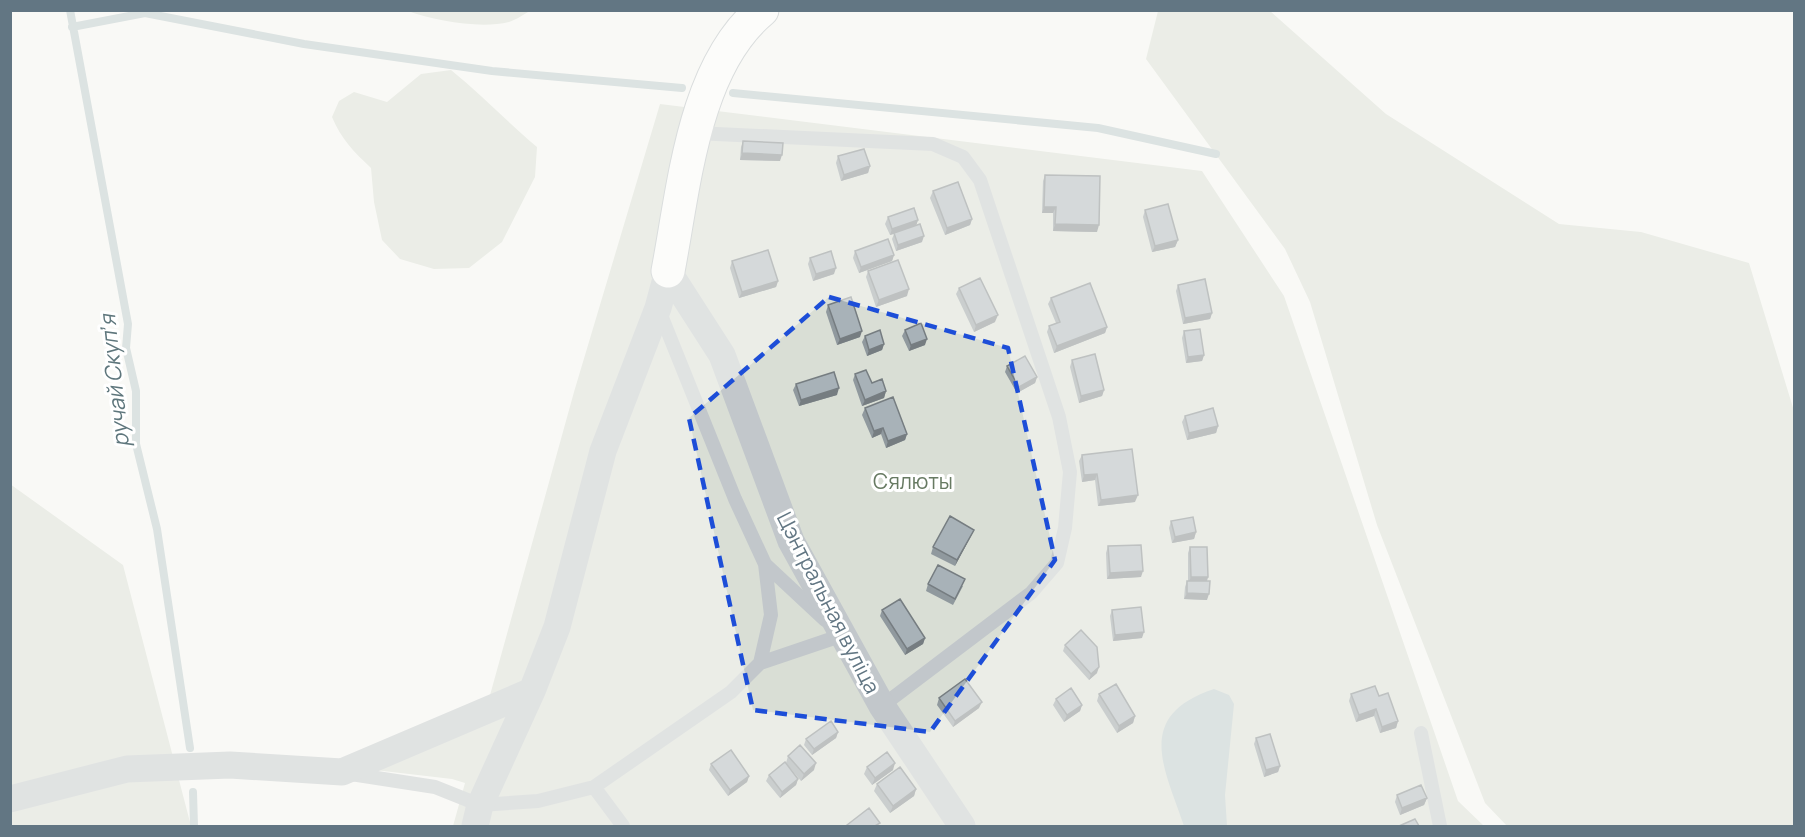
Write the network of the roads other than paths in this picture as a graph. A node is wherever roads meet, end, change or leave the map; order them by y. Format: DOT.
graph roads {
  1 [pos="762,10"];
  2 [pos="695,134"];
  3 [pos="668,271"];
  4 [pos="658,308"];
  5 [pos="765,564"];
  6 [pos="843,635"];
  7 [pos="760,663"];
  8 [pos="532,691"];
  9 [pos="882,706"];
  10 [pos="1421,733"];
  11 [pos="342,772"];
  12 [pos="594,787"];
  13 [pos="10,799"];
  14 [pos="478,816"];
  15 [pos="622,826"];
  16 [pos="962,826"];
  17 [pos="1440,826"];
  1 -- 2 [label="street"];
  2 -- 3 [label="street"];
  2 -- 9 [label="lane"];
  3 -- 4 [label="street"];
  3 -- 6 [label="street, Цэнтральная вуліца"];
  4 -- 5 [label="lane"];
  4 -- 8 [label="street"];
  5 -- 6 [label="lane"];
  5 -- 7 [label="lane"];
  6 -- 7 [label="lane"];
  6 -- 9 [label="street, Цэнтральная вуліца"];
  7 -- 12 [label="lane"];
  8 -- 11 [label="street"];
  8 -- 14 [label="street"];
  9 -- 16 [label="street, Цэнтральная вуліца"];
  10 -- 17 [label="lane"];
  11 -- 13 [label="street"];
  11 -- 14 [label="lane"];
  12 -- 14 [label="lane"];
  12 -- 15 [label="lane"];
}
